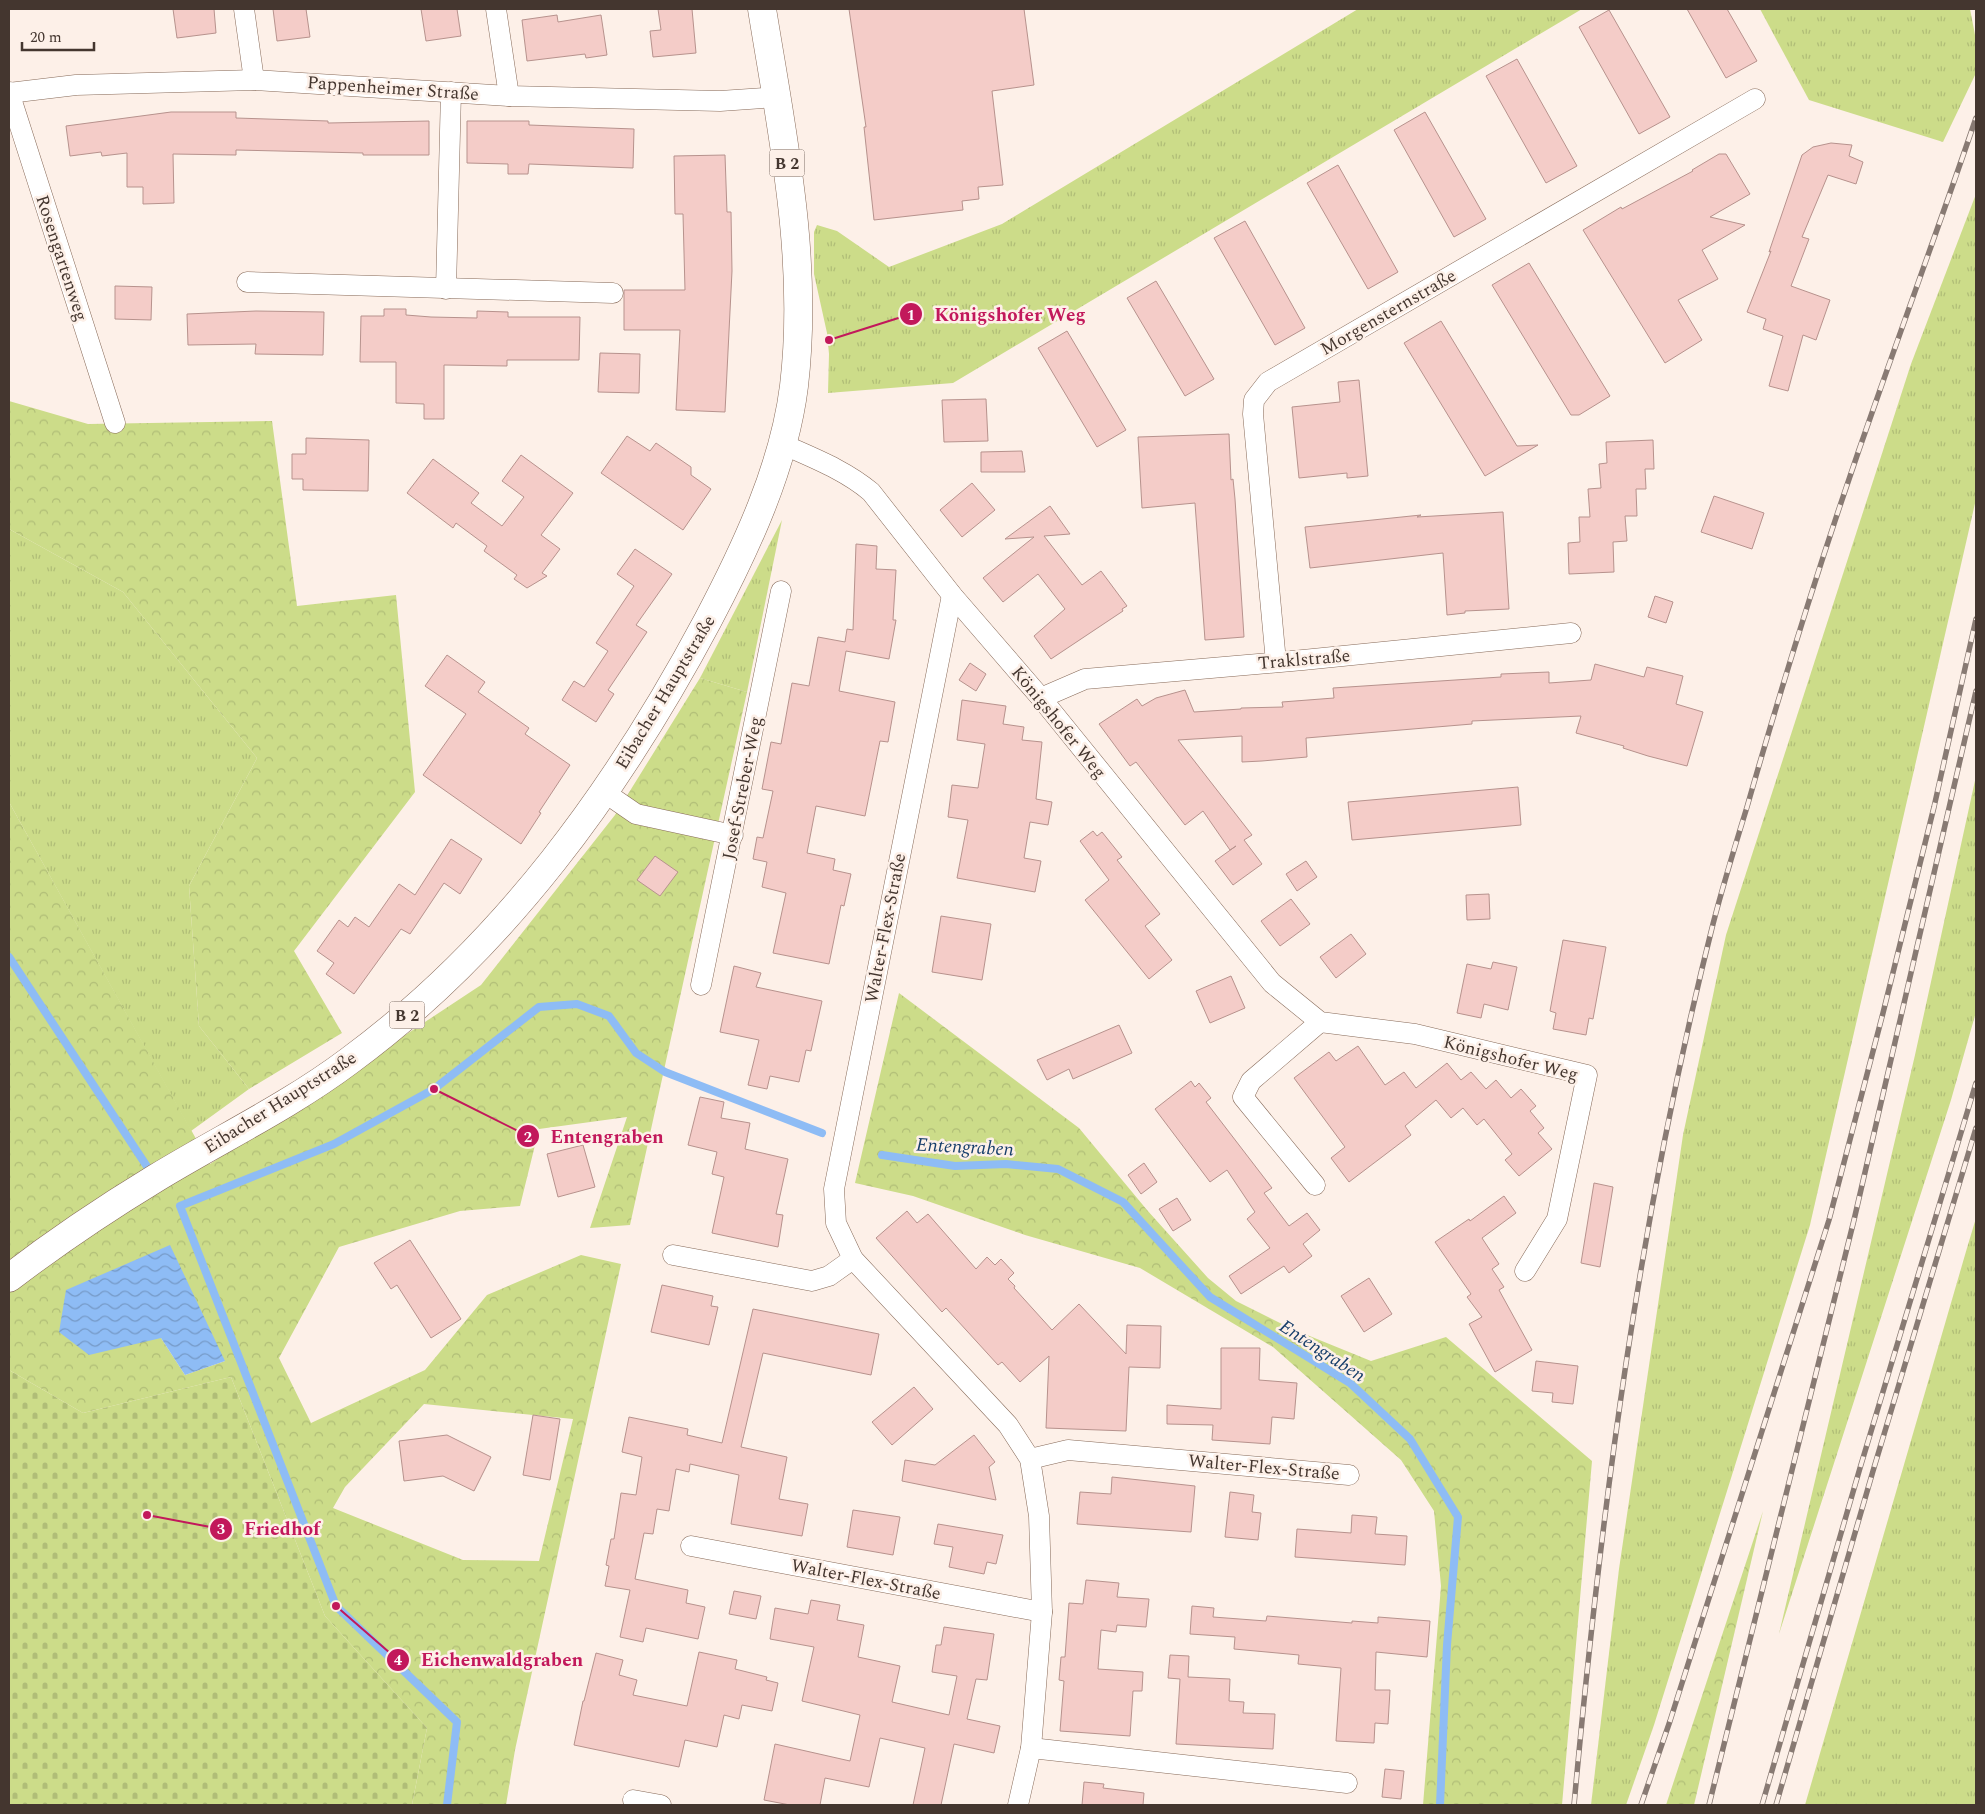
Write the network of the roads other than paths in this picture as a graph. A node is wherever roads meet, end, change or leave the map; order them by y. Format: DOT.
graph roads {
  1 [pos="244,9"];
  2 [pos="496,9"];
  3 [pos="762,9"];
  4 [pos="254,80"];
  5 [pos="451,92"];
  6 [pos="9,93"];
  7 [pos="509,96"];
  8 [pos="777,97"];
  9 [pos="1755,99"];
  10 [pos="247,282"];
  11 [pos="446,289"];
  12 [pos="612,294"];
  13 [pos="115,424"];
  14 [pos="782,444"];
  15 [pos="781,591"];
  16 [pos="952,595"];
  17 [pos="1571,633"];
  18 [pos="1276,662"];
  19 [pos="1041,698"];
  20 [pos="604,792"];
  21 [pos="733,835"];
  22 [pos="701,985"];
  23 [pos="1320,1022"];
  24 [pos="1315,1185"];
  25 [pos="673,1255"];
  26 [pos="853,1259"];
  27 [pos="1525,1271"];
  28 [pos="9,1278"];
  29 [pos="1030,1459"];
  30 [pos="1349,1475"];
  31 [pos="691,1546"];
  32 [pos="1042,1612"];
  33 [pos="1031,1748"];
  34 [pos="1347,1783"];
  35 [pos="633,1800"];
  36 [pos="661,1805"];
  37 [pos="1018,1805"];
  1 -- 4 [label="street"];
  2 -- 7 [label="street"];
  3 -- 8 [label="main road, Eibacher Hauptstraße / B 2"];
  4 -- 5 [label="street, Pappenheimer Straße"];
  4 -- 6 [label="street, Pappenheimer Straße"];
  5 -- 7 [label="street, Pappenheimer Straße"];
  5 -- 11 [label="street"];
  6 -- 13 [label="street, Rosengartenweg"];
  7 -- 8 [label="street, Pappenheimer Straße"];
  8 -- 14 [label="main road, Eibacher Hauptstraße / B 2"];
  9 -- 18 [label="street, Morgensternstraße"];
  10 -- 11 [label="street"];
  11 -- 12 [label="street"];
  14 -- 16 [label="street, Königshofer Weg"];
  14 -- 20 [label="main road, Eibacher Hauptstraße / B 2"];
  15 -- 21 [label="street, Josef-Streber-Weg"];
  16 -- 19 [label="street, Königshofer Weg"];
  16 -- 26 [label="street, Walter-Flex-Straße"];
  17 -- 18 [label="street, Traklstraße"];
  18 -- 19 [label="street, Traklstraße"];
  19 -- 23 [label="street, Königshofer Weg"];
  20 -- 21 [label="street"];
  20 -- 28 [label="main road, Eibacher Hauptstraße / B 2"];
  21 -- 22 [label="street, Josef-Streber-Weg"];
  23 -- 24 [label="street"];
  23 -- 27 [label="street, Königshofer Weg"];
  25 -- 26 [label="street"];
  26 -- 29 [label="street, Walter-Flex-Straße"];
  29 -- 30 [label="street, Walter-Flex-Straße"];
  29 -- 32 [label="street, Walter-Flex-Straße"];
  31 -- 32 [label="street, Walter-Flex-Straße"];
  32 -- 33 [label="street, Walter-Flex-Straße"];
  33 -- 34 [label="street"];
  33 -- 37 [label="street, Walter-Flex-Straße"];
  35 -- 36 [label="street"];
}
